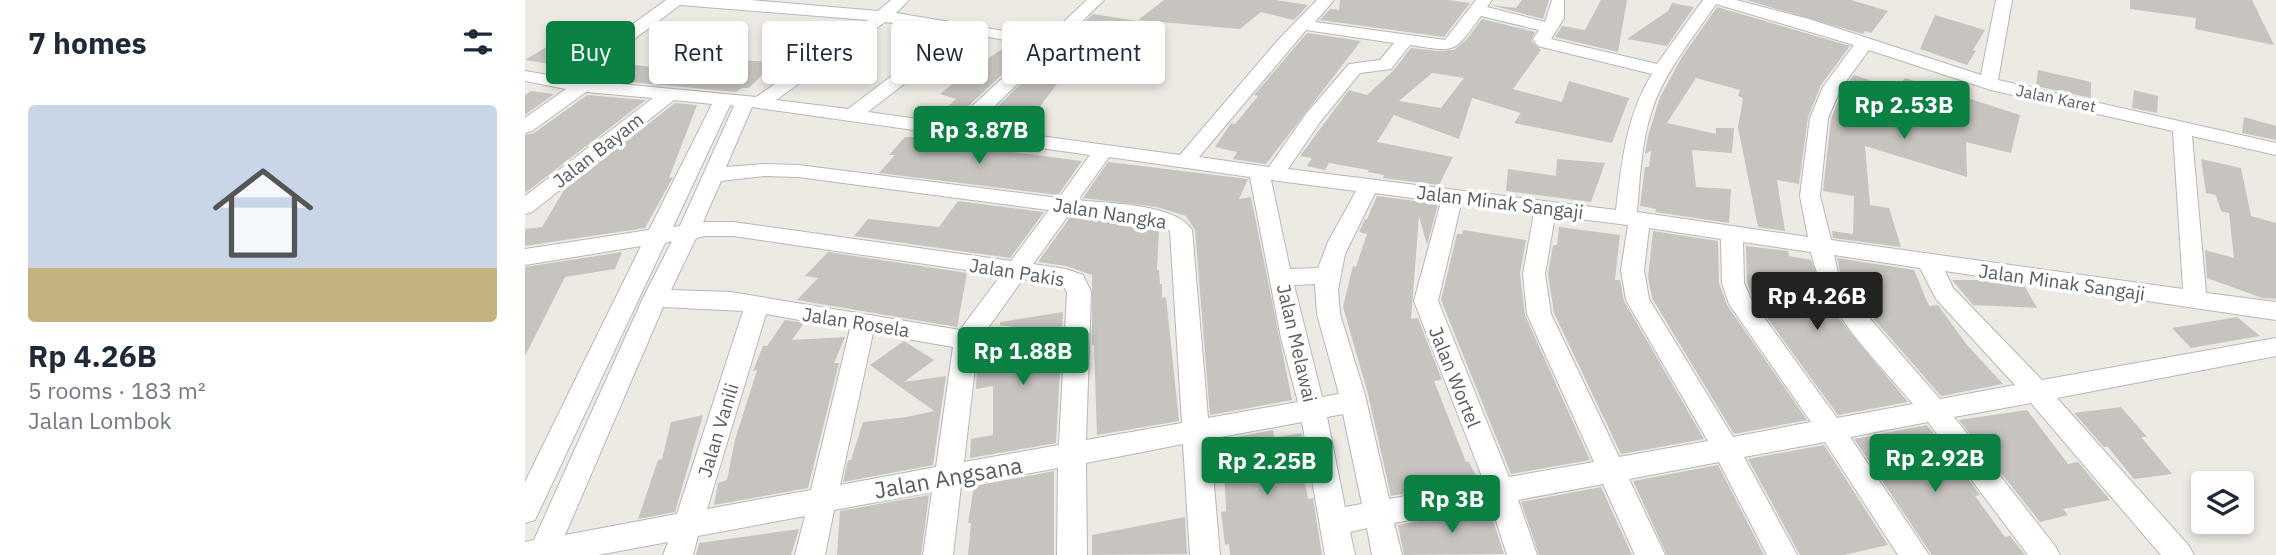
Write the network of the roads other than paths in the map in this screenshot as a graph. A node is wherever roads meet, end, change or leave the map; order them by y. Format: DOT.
graph roads {
  1 [pos="676,0"];
  2 [pos="901,0"];
  3 [pos="1096,0"];
  4 [pos="1326,0"];
  5 [pos="1710,0"];
  6 [pos="1718,0"];
  7 [pos="1789,0"];
  8 [pos="2004,0"];
  9 [pos="772,3"];
  10 [pos="1558,3"];
  11 [pos="1480,5"];
  12 [pos="1754,5"];
  13 [pos="884,14"];
  14 [pos="1776,16"];
  15 [pos="1074,21"];
  16 [pos="1303,25"];
  17 [pos="1551,28"];
  18 [pos="1002,33"];
  19 [pos="635,34"];
  20 [pos="1405,40"];
  21 [pos="1865,43"];
  22 [pos="1663,71"];
  23 [pos="525,76"];
  24 [pos="546,79"];
  25 [pos="1988,83"];
  26 [pos="574,84"];
  27 [pos="893,84"];
  28 [pos="1006,84"];
  29 [pos="671,93"];
  30 [pos="743,101"];
  31 [pos="851,116"];
  32 [pos="525,127"];
  33 [pos="2182,128"];
  34 [pos="957,130"];
  35 [pos="2276,149"];
  36 [pos="1104,150"];
  37 [pos="1185,161"];
  38 [pos="1267,173"];
  39 [pos="713,175"];
  40 [pos="1369,185"];
  41 [pos="1453,196"];
  42 [pos="1066,205"];
  43 [pos="525,207"];
  44 [pos="1546,208"];
  45 [pos="1633,219"];
  46 [pos="688,232"];
  47 [pos="1732,234"];
  48 [pos="657,239"];
  49 [pos="1821,248"];
  50 [pos="525,257"];
  51 [pos="1929,263"];
  52 [pos="1016,272"];
  53 [pos="1327,276"];
  54 [pos="1282,277"];
  55 [pos="655,298"];
  56 [pos="2195,300"];
  57 [pos="757,305"];
  58 [pos="2276,311"];
  59 [pos="863,324"];
  60 [pos="1332,332"];
  61 [pos="1293,338"];
  62 [pos="966,340"];
  63 [pos="2276,347"];
  64 [pos="2035,390"];
  65 [pos="1353,402"];
  66 [pos="1933,409"];
  67 [pos="1313,411"];
  68 [pos="1830,428"];
  69 [pos="1195,432"];
  70 [pos="1725,449"];
  71 [pos="1072,456"];
  72 [pos="1613,470"];
  73 [pos="948,477"];
  74 [pos="1501,491"];
  75 [pos="823,499"];
  76 [pos="525,511"];
  77 [pos="1378,515"];
  78 [pos="1334,522"];
  79 [pos="688,526"];
  80 [pos="538,554"];
  81 [pos="678,555"];
  82 [pos="810,555"];
  83 [pos="938,555"];
  84 [pos="1072,555"];
  85 [pos="1205,555"];
  86 [pos="1340,555"];
  87 [pos="1387,555"];
  88 [pos="1522,555"];
  89 [pos="1650,555"];
  90 [pos="1782,555"];
  91 [pos="1914,555"];
  92 [pos="2045,555"];
  93 [pos="2179,555"];
  1 -- 9 [label="street"];
  1 -- 19 [label="street"];
  2 -- 13 [label="street"];
  3 -- 15 [label="street"];
  4 -- 16 [label="street"];
  5 -- 22 [label="street"];
  6 -- 12 [label="street, Jalan Karet"];
  7 -- 14 [label="street"];
  8 -- 25 [label="street"];
  9 -- 13 [label="street"];
  10 -- 17 [label="street"];
  11 -- 17 [label="street"];
  11 -- 20 [label="street"];
  12 -- 14 [label="street, Jalan Karet"];
  13 -- 18 [label="street"];
  13 -- 30 [label="street"];
  14 -- 21 [label="street, Jalan Karet"];
  16 -- 20 [label="street"];
  16 -- 37 [label="street"];
  17 -- 22 [label="street"];
  20 -- 38 [label="street"];
  21 -- 25 [label="street, Jalan Karet"];
  21 -- 49 [label="street"];
  22 -- 45 [label="street"];
  23 -- 24 [label="street, Jalan Minak Sangaji"];
  25 -- 33 [label="street, Jalan Karet"];
  26 -- 29 [label="street, Jalan Minak Sangaji"];
  26 -- 32 [label="street"];
  27 -- 31 [label="street"];
  28 -- 34 [label="street"];
  29 -- 30 [label="street, Jalan Minak Sangaji"];
  29 -- 43 [label="street, Jalan Bayam"];
  30 -- 31 [label="street, Jalan Minak Sangaji"];
  30 -- 39 [label="street"];
  30 -- 48 [label="street"];
  31 -- 34 [label="street, Jalan Minak Sangaji"];
  33 -- 35 [label="street, Jalan Karet"];
  33 -- 56 [label="street"];
  34 -- 36 [label="street, Jalan Minak Sangaji"];
  36 -- 37 [label="street, Jalan Minak Sangaji"];
  36 -- 42 [label="street"];
  37 -- 38 [label="street, Jalan Minak Sangaji"];
  38 -- 40 [label="street, Jalan Minak Sangaji"];
  38 -- 54 [label="street, Jalan Melawai"];
  39 -- 42 [label="street, Jalan Nangka"];
  39 -- 46 [label="street"];
  40 -- 41 [label="street, Jalan Minak Sangaji"];
  40 -- 53 [label="street, Jalan Melawai"];
  41 -- 44 [label="street, Jalan Minak Sangaji"];
  41 -- 74 [label="street, Jalan Wortel"];
  42 -- 52 [label="street"];
  42 -- 69 [label="street, Jalan Nangka"];
  44 -- 45 [label="street, Jalan Minak Sangaji"];
  44 -- 72 [label="street"];
  45 -- 47 [label="street, Jalan Minak Sangaji"];
  45 -- 70 [label="street"];
  46 -- 48 [label="street, Jalan Pakis"];
  46 -- 52 [label="street, Jalan Pakis"];
  46 -- 55 [label="street"];
  47 -- 49 [label="street, Jalan Minak Sangaji"];
  47 -- 68 [label="street"];
  48 -- 50 [label="street"];
  48 -- 76 [label="street"];
  49 -- 51 [label="street, Jalan Minak Sangaji"];
  49 -- 66 [label="street"];
  51 -- 56 [label="street, Jalan Minak Sangaji"];
  51 -- 64 [label="street"];
  52 -- 62 [label="street"];
  52 -- 71 [label="street, Jalan Pakis"];
  53 -- 54 [label="street"];
  53 -- 60 [label="street, Jalan Melawai"];
  54 -- 61 [label="street, Jalan Melawai"];
  55 -- 57 [label="street, Jalan Rosela"];
  55 -- 80 [label="street"];
  56 -- 58 [label="street, Jalan Minak Sangaji"];
  57 -- 59 [label="street, Jalan Rosela"];
  57 -- 79 [label="street, Jalan Vanili"];
  59 -- 62 [label="street, Jalan Rosela"];
  59 -- 75 [label="street"];
  60 -- 61 [label="street"];
  60 -- 65 [label="street, Jalan Melawai"];
  61 -- 67 [label="street, Jalan Melawai"];
  62 -- 73 [label="street"];
  63 -- 64 [label="street"];
  64 -- 66 [label="street"];
  64 -- 93 [label="street"];
  65 -- 67 [label="street, Jalan Angsana"];
  65 -- 77 [label="street, Jalan Melawai"];
  66 -- 68 [label="street"];
  66 -- 92 [label="street"];
  67 -- 69 [label="street, Jalan Angsana"];
  67 -- 78 [label="street, Jalan Melawai"];
  68 -- 70 [label="street"];
  68 -- 91 [label="street"];
  69 -- 71 [label="street, Jalan Angsana"];
  69 -- 85 [label="street, Jalan Nangka"];
  70 -- 72 [label="street"];
  70 -- 90 [label="street"];
  71 -- 73 [label="street, Jalan Angsana"];
  71 -- 84 [label="street, Jalan Pakis"];
  72 -- 74 [label="street"];
  72 -- 89 [label="street"];
  73 -- 75 [label="street, Jalan Angsana"];
  73 -- 83 [label="street"];
  74 -- 77 [label="street"];
  74 -- 88 [label="street, Jalan Wortel"];
  75 -- 79 [label="street, Jalan Angsana"];
  75 -- 82 [label="street"];
  77 -- 78 [label="street"];
  77 -- 87 [label="street, Jalan Melawai"];
  78 -- 86 [label="street, Jalan Melawai"];
  79 -- 80 [label="street, Jalan Angsana"];
  79 -- 81 [label="street, Jalan Vanili"];
}
